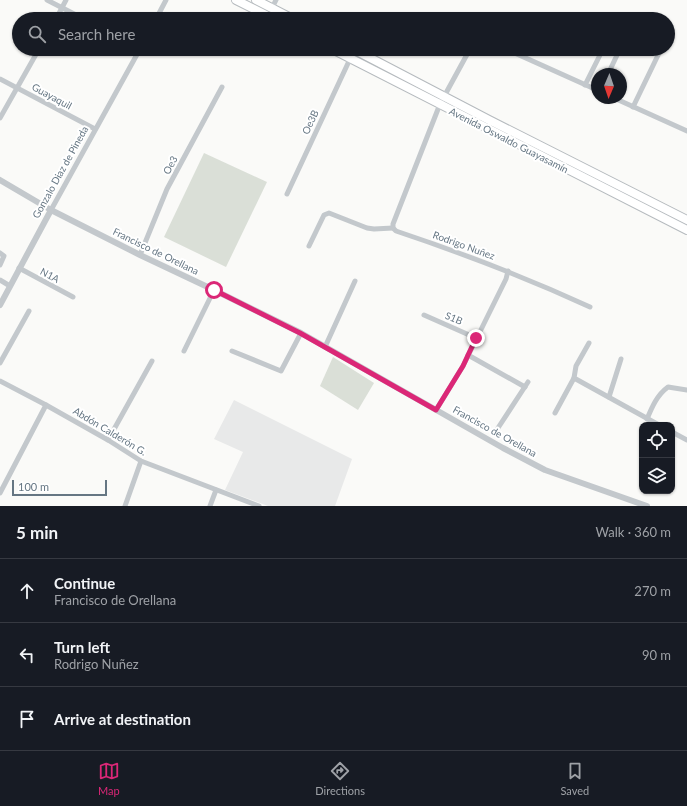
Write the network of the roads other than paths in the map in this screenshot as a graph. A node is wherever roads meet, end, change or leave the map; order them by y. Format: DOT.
graph roads {
  1 [pos="47,0"];
  2 [pos="66,0"];
  3 [pos="166,0"];
  4 [pos="236,0"];
  5 [pos="256,0"];
  6 [pos="276,0"];
  7 [pos="62,8"];
  8 [pos="272,8"];
  9 [pos="60,12"];
  10 [pos="70,12"];
  11 [pos="160,12"];
  12 [pos="260,12"];
  13 [pos="280,12"];
  14 [pos="35,56"];
  15 [pos="136,56"];
  16 [pos="345,56"];
  17 [pos="367,56"];
  18 [pos="466,56"];
  19 [pos="521,56"];
  20 [pos="600,56"];
  21 [pos="617,56"];
  22 [pos="658,56"];
  23 [pos="350,59"];
  24 [pos="611,68"];
  25 [pos="0,79"];
  26 [pos="585,85"];
  27 [pos="222,86"];
  28 [pos="17,88"];
  29 [pos="591,88"];
  30 [pos="445,96"];
  31 [pos="440,104"];
  32 [pos="627,104"];
  33 [pos="633,107"];
  34 [pos="0,118"];
  35 [pos="95,129"];
  36 [pos="687,131"];
  37 [pos="0,180"];
  38 [pos="287,194"];
  39 [pos="51,210"];
  40 [pos="687,220"];
  41 [pos="393,228"];
  42 [pos="687,230"];
  43 [pos="308,246"];
  44 [pos="0,253"];
  45 [pos="140,255"];
  46 [pos="0,265"];
  47 [pos="19,268"];
  48 [pos="508,271"];
  49 [pos="0,280"];
  50 [pos="355,281"];
  51 [pos="10,286"];
  52 [pos="214,290"];
  53 [pos="72,297"];
  54 [pos="0,305"];
  55 [pos="590,307"];
  56 [pos="29,311"];
  57 [pos="424,315"];
  58 [pos="300,333"];
  59 [pos="476,338"];
  60 [pos="589,343"];
  61 [pos="325,347"];
  62 [pos="184,351"];
  63 [pos="232,351"];
  64 [pos="468,355"];
  65 [pos="621,360"];
  66 [pos="152,361"];
  67 [pos="0,363"];
  68 [pos="574,378"];
  69 [pos="0,381"];
  70 [pos="528,382"];
  71 [pos="525,387"];
  72 [pos="687,390"];
  73 [pos="609,397"];
  74 [pos="46,405"];
  75 [pos="436,410"];
  76 [pos="555,413"];
  77 [pos="646,418"];
  78 [pos="653,422"];
  79 [pos="496,432"];
  80 [pos="675,434"];
  81 [pos="108,440"];
  82 [pos="687,440"];
  83 [pos="141,461"];
  84 [pos="2,483"];
  85 [pos="216,490"];
  86 [pos="0,492"];
  87 [pos="125,506"];
  88 [pos="210,506"];
  89 [pos="259,506"];
  90 [pos="647,506"];
  1 -- 7 [label="street"];
  2 -- 7 [label="street"];
  3 -- 11 [label="street"];
  4 -- 12 [label="main road"];
  5 -- 8 [label="main road"];
  6 -- 8 [label="street"];
  7 -- 9 [label="street"];
  7 -- 10 [label="street"];
  8 -- 13 [label="main road"];
  14 -- 28 [label="street"];
  15 -- 35 [label="street, Gonzalo Diaz de Pineda"];
  16 -- 23 [label="main road, Avenida Oswaldo Guayasamín"];
  17 -- 30 [label="main road, Avenida Oswaldo Guayasamín"];
  18 -- 30 [label="street"];
  19 -- 26 [label="street"];
  20 -- 26 [label="street"];
  21 -- 24 [label="street"];
  22 -- 33 [label="street"];
  23 -- 31 [label="main road, Avenida Oswaldo Guayasamín"];
  23 -- 38 [label="street, Oe3B"];
  25 -- 28 [label="street, Guayaquil"];
  26 -- 29 [label="street"];
  27 -- 45 [label="street, Oe3"];
  28 -- 34 [label="street"];
  28 -- 35 [label="street, Guayaquil"];
  30 -- 31 [label="street"];
  30 -- 40 [label="main road, Avenida Oswaldo Guayasamín"];
  31 -- 41 [label="street"];
  31 -- 42 [label="main road, Avenida Oswaldo Guayasamín"];
  32 -- 33 [label="street"];
  33 -- 36 [label="street"];
  35 -- 39 [label="street, Gonzalo Diaz de Pineda"];
  37 -- 39 [label="street, Francisco de Orellana"];
  39 -- 45 [label="street, Francisco de Orellana"];
  39 -- 47 [label="street, Gonzalo Diaz de Pineda"];
  41 -- 43 [label="street"];
  41 -- 48 [label="street, Rodrigo Nuñez"];
  44 -- 46 [label="street"];
  45 -- 52 [label="street, Francisco de Orellana"];
  47 -- 51 [label="street, Gonzalo Diaz de Pineda"];
  47 -- 53 [label="street, N1A"];
  48 -- 55 [label="street, Rodrigo Nuñez"];
  48 -- 59 [label="street"];
  49 -- 51 [label="street"];
  50 -- 61 [label="street"];
  51 -- 54 [label="street, Gonzalo Diaz de Pineda"];
  52 -- 58 [label="street, Francisco de Orellana"];
  52 -- 62 [label="street"];
  56 -- 67 [label="street"];
  57 -- 59 [label="street, S1B"];
  58 -- 61 [label="street, Francisco de Orellana"];
  58 -- 63 [label="street"];
  59 -- 64 [label="street"];
  60 -- 68 [label="street"];
  61 -- 75 [label="street, Francisco de Orellana"];
  64 -- 71 [label="street"];
  64 -- 75 [label="street"];
  65 -- 73 [label="street"];
  66 -- 81 [label="street"];
  68 -- 73 [label="street"];
  68 -- 76 [label="street"];
  69 -- 74 [label="street, Abdón Calderón G."];
  70 -- 71 [label="street"];
  71 -- 79 [label="street"];
  72 -- 77 [label="street"];
  73 -- 77 [label="street"];
  74 -- 81 [label="street, Abdón Calderón G."];
  74 -- 84 [label="street"];
  75 -- 90 [label="street, Francisco de Orellana"];
  77 -- 78 [label="street"];
  80 -- 82 [label="street"];
  81 -- 83 [label="street, Abdón Calderón G."];
  83 -- 85 [label="street, Abdón Calderón G."];
  83 -- 87 [label="street"];
  84 -- 86 [label="street"];
  85 -- 88 [label="street"];
  85 -- 89 [label="street, Abdón Calderón G."];
}
